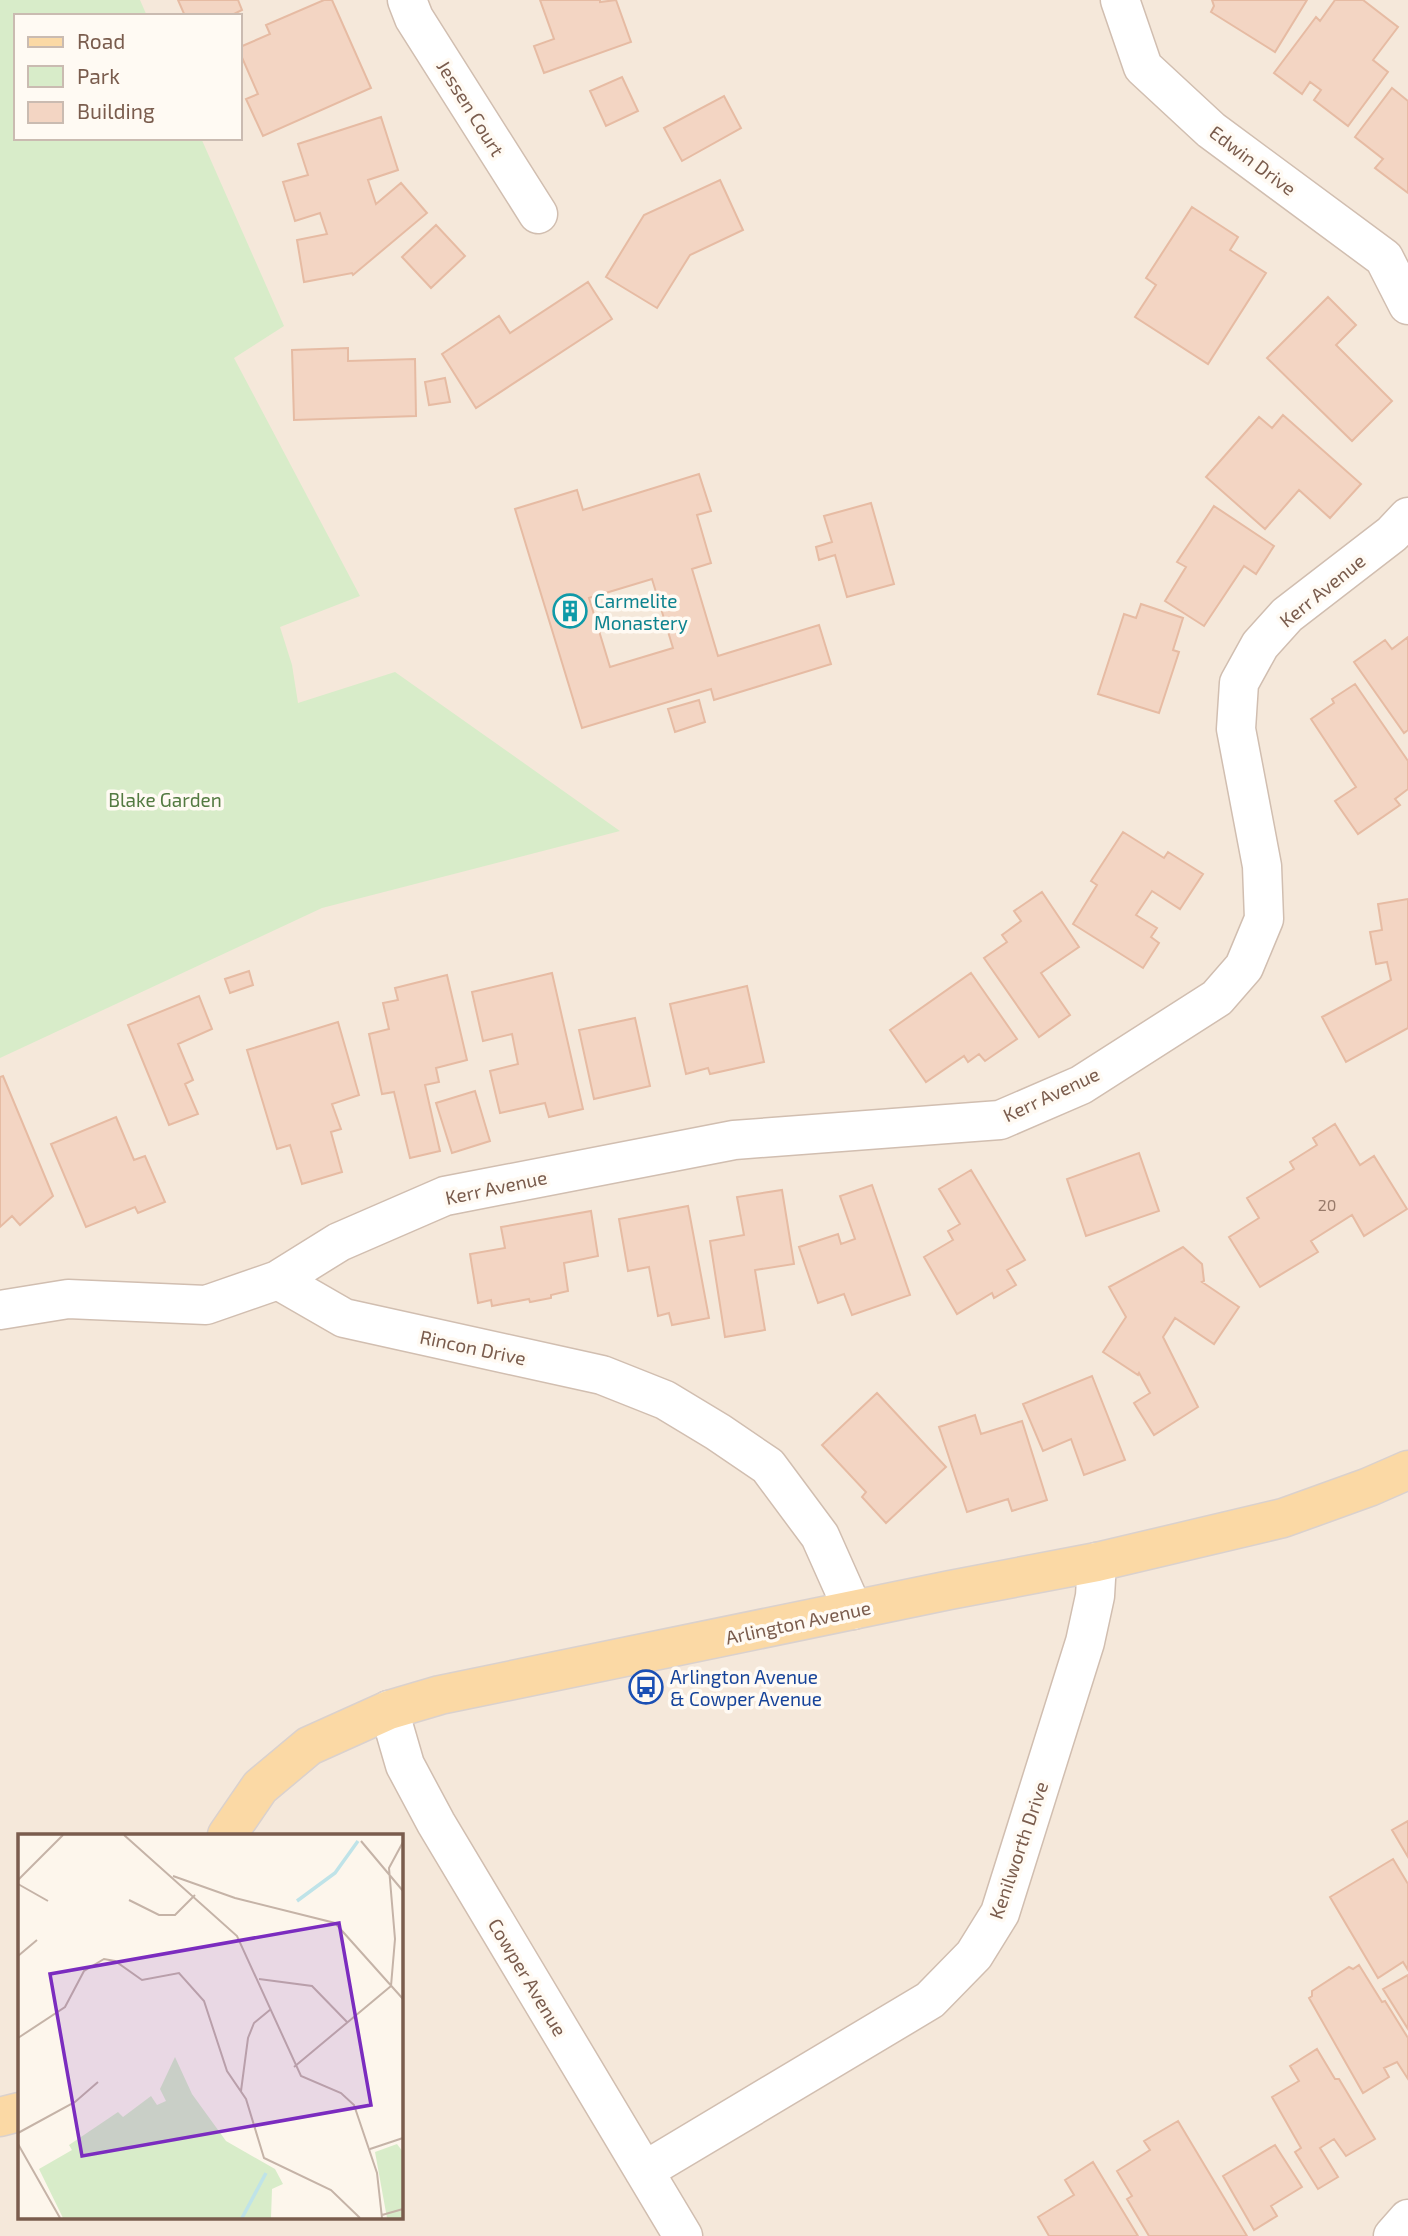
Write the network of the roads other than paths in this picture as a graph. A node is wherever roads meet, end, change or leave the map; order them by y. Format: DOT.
graph roads {
  1 [pos="407,0"];
  2 [pos="1120,0"];
  3 [pos="538,214"];
  4 [pos="1408,305"];
  5 [pos="1408,517"];
  6 [pos="278,1280"];
  7 [pos="0,1310"];
  8 [pos="1408,1471"];
  9 [pos="1097,1562"];
  10 [pos="853,1610"];
  11 [pos="389,1710"];
  12 [pos="228,1834"];
  13 [pos="18,2112"];
  14 [pos="0,2118"];
  15 [pos="644,2171"];
  16 [pos="1408,2219"];
  17 [pos="683,2236"];
  18 [pos="1394,2236"];
  1 -- 3 [label="street, Jessen Court"];
  2 -- 4 [label="street, Edwin Drive"];
  5 -- 6 [label="street, Kerr Avenue"];
  6 -- 7 [label="street"];
  6 -- 10 [label="street, Rincon Drive"];
  8 -- 9 [label="main road, Arlington Avenue"];
  9 -- 10 [label="main road, Arlington Avenue"];
  9 -- 15 [label="street, Kenilworth Drive"];
  10 -- 11 [label="main road, Arlington Avenue"];
  11 -- 12 [label="main road, Arlington Avenue"];
  11 -- 15 [label="street, Cowper Avenue"];
  13 -- 14 [label="main road"];
  15 -- 17 [label="street, Cowper Avenue"];
  16 -- 18 [label="street"];
}
